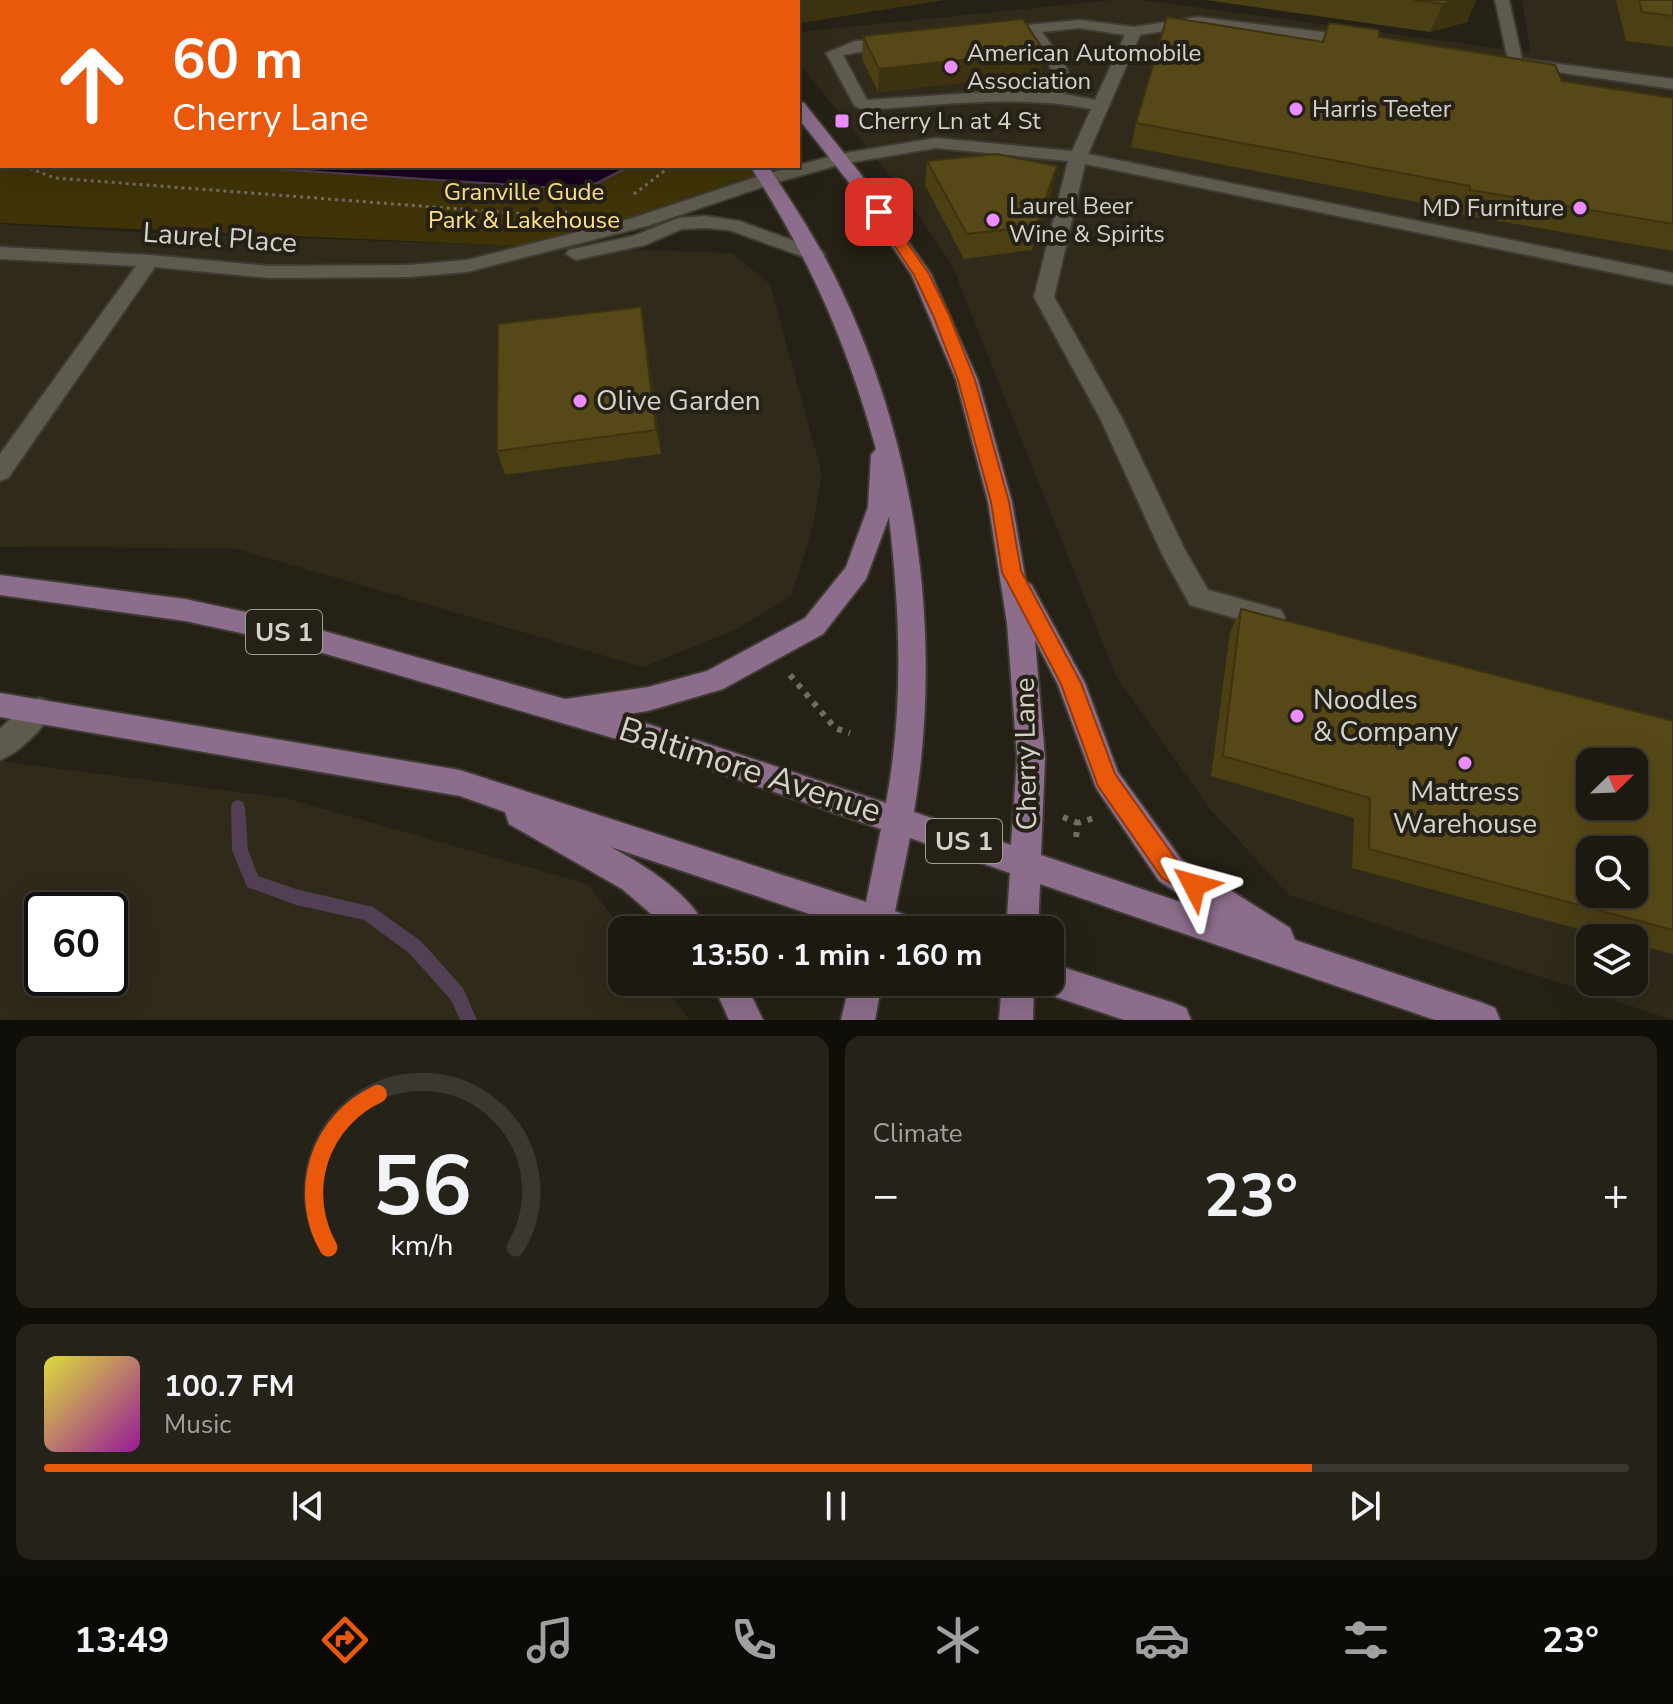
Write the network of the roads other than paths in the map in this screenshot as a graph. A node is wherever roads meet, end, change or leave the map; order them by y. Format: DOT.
graph roads {
  1 [pos="1502,0"];
  2 [pos="1032,28"];
  3 [pos="986,32"];
  4 [pos="1134,32"];
  5 [pos="913,40"];
  6 [pos="1373,43"];
  7 [pos="1673,84"];
  8 [pos="1056,97"];
  9 [pos="1101,106"];
  10 [pos="800,109"];
  11 [pos="1078,157"];
  12 [pos="840,159"];
  13 [pos="800,166"];
  14 [pos="787,168"];
  15 [pos="764,172"];
  16 [pos="0,253"];
  17 [pos="815,255"];
  18 [pos="150,261"];
  19 [pos="435,269"];
  20 [pos="1673,279"];
  21 [pos="882,432"];
  22 [pos="0,472"];
  23 [pos="1011,572"];
  24 [pos="0,585"];
  25 [pos="1293,624"];
  26 [pos="0,705"];
  27 [pos="39,710"];
  28 [pos="561,710"];
  29 [pos="0,747"];
  30 [pos="460,783"];
  31 [pos="900,819"];
  32 [pos="1027,862"];
  33 [pos="677,916"];
  34 [pos="853,916"];
  35 [pos="887,916"];
  36 [pos="1023,916"];
  37 [pos="1315,961"];
  38 [pos="1064,984"];
  39 [pos="735,996"];
  40 [pos="863,996"];
  41 [pos="1017,996"];
  42 [pos="746,1020"];
  43 [pos="858,1020"];
  44 [pos="1016,1020"];
  45 [pos="1174,1020"];
  46 [pos="1483,1020"];
  1 -- 7 [label="street"];
  2 -- 3 [label="street"];
  2 -- 4 [label="street"];
  2 -- 8 [label="street"];
  4 -- 6 [label="street"];
  4 -- 9 [label="street"];
  5 -- 8 [label="street"];
  8 -- 9 [label="street"];
  9 -- 11 [label="street"];
  10 -- 12 [label="main road, Cherry Lane"];
  11 -- 12 [label="street, Laurel Place"];
  11 -- 20 [label="street, Laurel Place"];
  11 -- 25 [label="street"];
  12 -- 13 [label="street, Laurel Place"];
  12 -- 23 [label="main road, Cherry Lane"];
  14 -- 15 [label="street, Laurel Place"];
  15 -- 17 [label="main road"];
  15 -- 19 [label="street, Laurel Place"];
  16 -- 18 [label="street, Laurel Place"];
  17 -- 19 [label="street, Laurel Place"];
  17 -- 21 [label="main road"];
  18 -- 19 [label="street, Laurel Place"];
  18 -- 22 [label="street"];
  21 -- 28 [label="main road"];
  21 -- 31 [label="main road"];
  23 -- 32 [label="main road, Cherry Lane"];
  23 -- 37 [label="main road"];
  24 -- 28 [label="main road, Baltimore Avenue / US 1"];
  26 -- 27 [label="main road"];
  27 -- 29 [label="street"];
  27 -- 30 [label="main road"];
  28 -- 31 [label="main road, Baltimore Avenue / US 1"];
  30 -- 33 [label="main road"];
  30 -- 34 [label="main road"];
  31 -- 32 [label="main road, Baltimore Avenue / US 1"];
  31 -- 35 [label="main road"];
  32 -- 36 [label="main road, Cherry Lane"];
  32 -- 37 [label="main road, Baltimore Avenue / US 1"];
  37 -- 46 [label="main road, Baltimore Avenue / US 1"];
  38 -- 45 [label="main road"];
  39 -- 42 [label="main road"];
  40 -- 43 [label="main road"];
  41 -- 44 [label="main road"];
}
